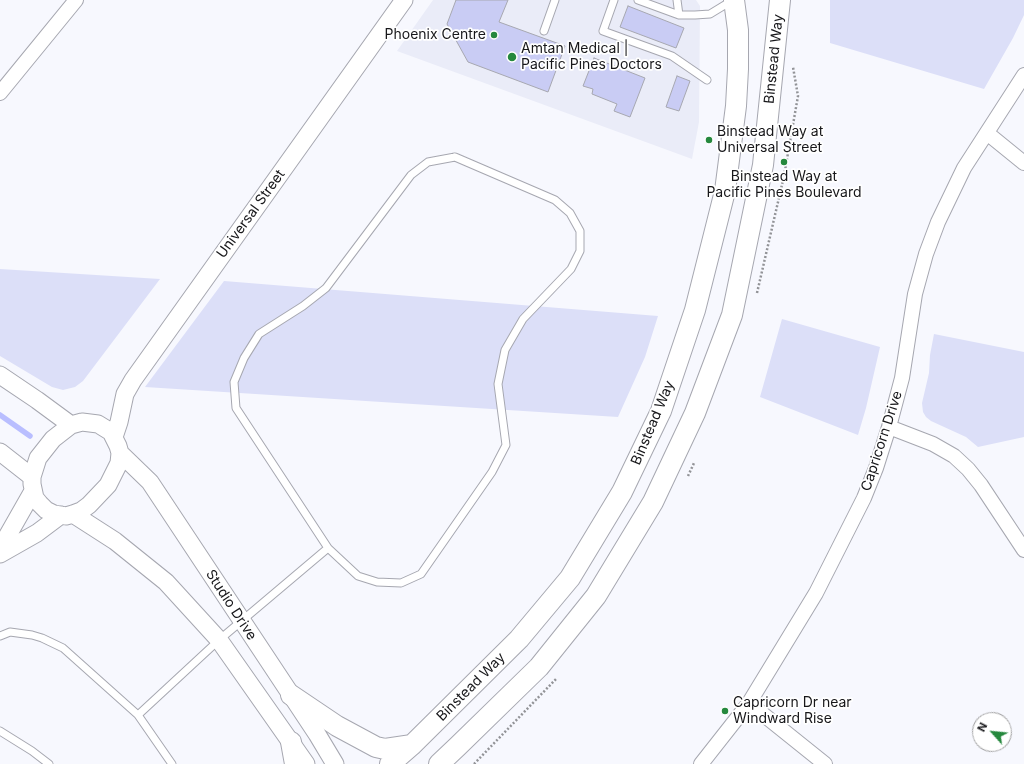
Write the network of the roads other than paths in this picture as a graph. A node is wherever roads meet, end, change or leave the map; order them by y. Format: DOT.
graph roads {
  1 [pos="76,0"];
  2 [pos="404,0"];
  3 [pos="555,0"];
  4 [pos="614,0"];
  5 [pos="638,0"];
  6 [pos="677,0"];
  7 [pos="733,0"];
  8 [pos="780,0"];
  9 [pos="679,15"];
  10 [pos="544,31"];
  11 [pos="1024,75"];
  12 [pos="707,80"];
  13 [pos="0,93"];
  14 [pos="986,133"];
  15 [pos="1024,163"];
  16 [pos="0,376"];
  17 [pos="71,425"];
  18 [pos="890,427"];
  19 [pos="114,436"];
  20 [pos="0,452"];
  21 [pos="120,453"];
  22 [pos="32,484"];
  23 [pos="67,515"];
  24 [pos="328,548"];
  25 [pos="0,549"];
  26 [pos="1024,550"];
  27 [pos="0,554"];
  28 [pos="242,621"];
  29 [pos="0,636"];
  30 [pos="219,640"];
  31 [pos="291,695"];
  32 [pos="749,703"];
  33 [pos="138,715"];
  34 [pos="0,731"];
  35 [pos="291,742"];
  36 [pos="412,745"];
  37 [pos="49,764"];
  38 [pos="172,764"];
  39 [pos="295,764"];
  40 [pos="306,764"];
  41 [pos="335,764"];
  42 [pos="390,764"];
  43 [pos="439,764"];
  44 [pos="701,764"];
  45 [pos="825,764"];
  1 -- 13 [label="street"];
  2 -- 19 [label="street, Universal Street"];
  3 -- 10 [label="lane"];
  4 -- 12 [label="lane"];
  5 -- 9 [label="lane"];
  6 -- 9 [label="lane"];
  7 -- 9 [label="lane"];
  7 -- 36 [label="main road, Binstead Way"];
  8 -- 43 [label="main road, Binstead Way"];
  11 -- 14 [label="street, Capricorn Drive"];
  14 -- 15 [label="street"];
  14 -- 18 [label="street, Capricorn Drive"];
  16 -- 17 [label="street"];
  17 -- 19 [label="street"];
  17 -- 22 [label="street"];
  18 -- 26 [label="street"];
  18 -- 32 [label="street, Capricorn Drive"];
  19 -- 21 [label="street"];
  20 -- 22 [label="street"];
  21 -- 23 [label="street"];
  21 -- 28 [label="street, Studio Drive"];
  22 -- 23 [label="street"];
  22 -- 25 [label="street"];
  23 -- 27 [label="street"];
  23 -- 30 [label="street, Studio Drive"];
  24 -- 24 [label="lane"];
  24 -- 28 [label="lane"];
  28 -- 30 [label="lane"];
  28 -- 31 [label="street, Studio Drive"];
  29 -- 33 [label="lane"];
  30 -- 33 [label="lane"];
  30 -- 35 [label="street, Studio Drive"];
  31 -- 36 [label="main road"];
  31 -- 41 [label="street, Studio Drive"];
  32 -- 44 [label="street, Capricorn Drive"];
  32 -- 45 [label="street"];
  33 -- 38 [label="lane"];
  34 -- 37 [label="lane"];
  35 -- 39 [label="main road"];
  35 -- 40 [label="street, Studio Drive"];
  36 -- 42 [label="main road, Binstead Way"];
}
